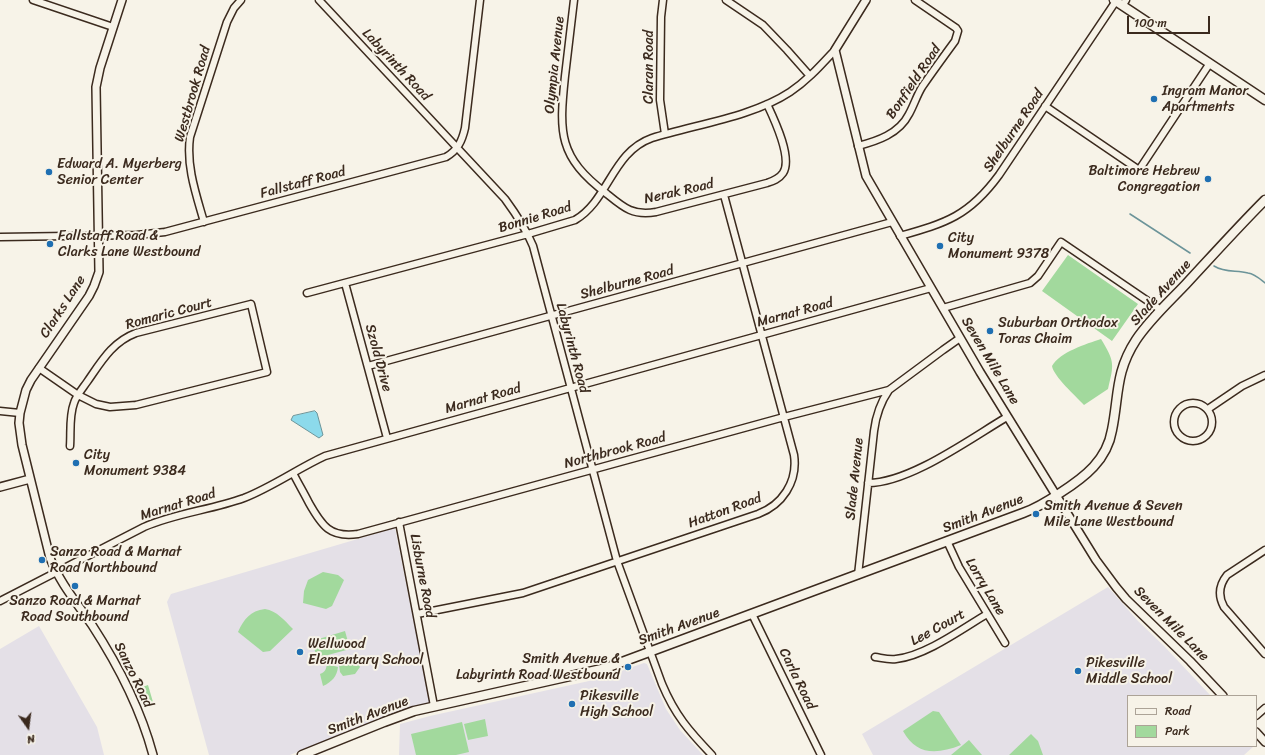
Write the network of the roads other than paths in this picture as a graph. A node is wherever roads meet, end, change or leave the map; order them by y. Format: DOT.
graph roads {
  1 [pos="33,0"];
  2 [pos="122,0"];
  3 [pos="241,0"];
  4 [pos="319,0"];
  5 [pos="480,0"];
  6 [pos="574,0"];
  7 [pos="663,0"];
  8 [pos="726,0"];
  9 [pos="866,0"];
  10 [pos="915,0"];
  11 [pos="1120,2"];
  12 [pos="113,27"];
  13 [pos="835,50"];
  14 [pos="1210,63"];
  15 [pos="810,76"];
  16 [pos="1265,100"];
  17 [pos="767,104"];
  18 [pos="1045,106"];
  19 [pos="665,134"];
  20 [pos="858,146"];
  21 [pos="458,148"];
  22 [pos="602,191"];
  23 [pos="724,195"];
  24 [pos="1265,200"];
  25 [pos="204,222"];
  26 [pos="892,222"];
  27 [pos="528,234"];
  28 [pos="98,235"];
  29 [pos="900,236"];
  30 [pos="0,237"];
  31 [pos="742,264"];
  32 [pos="345,283"];
  33 [pos="931,288"];
  34 [pos="307,293"];
  35 [pos="943,308"];
  36 [pos="1162,310"];
  37 [pos="551,316"];
  38 [pos="762,335"];
  39 [pos="960,338"];
  40 [pos="368,366"];
  41 [pos="39,368"];
  42 [pos="1265,375"];
  43 [pos="570,388"];
  44 [pos="889,390"];
  45 [pos="78,395"];
  46 [pos="1208,409"];
  47 [pos="0,411"];
  48 [pos="20,412"];
  49 [pos="784,417"];
  50 [pos="1007,417"];
  51 [pos="387,438"];
  52 [pos="70,446"];
  53 [pos="592,470"];
  54 [pos="293,473"];
  55 [pos="30,479"];
  56 [pos="868,483"];
  57 [pos="0,487"];
  58 [pos="1056,496"];
  59 [pos="399,522"];
  60 [pos="947,541"];
  61 [pos="1265,550"];
  62 [pos="617,561"];
  63 [pos="56,572"];
  64 [pos="858,575"];
  65 [pos="0,601"];
  66 [pos="417,614"];
  67 [pos="752,614"];
  68 [pos="987,614"];
  69 [pos="1005,643"];
  70 [pos="650,652"];
  71 [pos="1265,654"];
  72 [pos="875,657"];
  73 [pos="1222,695"];
  74 [pos="434,706"];
  75 [pos="1265,708"];
  76 [pos="1257,715"];
  77 [pos="1257,733"];
  78 [pos="1265,742"];
  79 [pos="152,755"];
  80 [pos="302,755"];
  81 [pos="712,755"];
  82 [pos="821,755"];
  1 -- 12 [label="street"];
  2 -- 12 [label="street, Clarks Lane"];
  3 -- 25 [label="street, Westbrook Road"];
  4 -- 21 [label="street, Labyrinth Road"];
  5 -- 21 [label="street"];
  6 -- 22 [label="street, Olympia Avenue"];
  7 -- 19 [label="street, Claran Road"];
  8 -- 15 [label="street"];
  9 -- 13 [label="street"];
  10 -- 20 [label="street, Bonfield Road"];
  11 -- 14 [label="main road"];
  11 -- 18 [label="street, Shelburne Road"];
  12 -- 28 [label="street, Clarks Lane"];
  13 -- 15 [label="street, Bonnie Road"];
  13 -- 20 [label="street, Seven Mile Lane"];
  14 -- 16 [label="main road"];
  14 -- 18 [label="street"];
  15 -- 17 [label="street, Bonnie Road"];
  17 -- 19 [label="street, Bonnie Road"];
  17 -- 23 [label="street, Nerak Road"];
  18 -- 29 [label="street, Shelburne Road"];
  19 -- 22 [label="street, Bonnie Road"];
  20 -- 26 [label="street, Seven Mile Lane"];
  21 -- 25 [label="street, Fallstaff Road"];
  21 -- 27 [label="street, Labyrinth Road"];
  22 -- 23 [label="street, Nerak Road"];
  22 -- 27 [label="street, Bonnie Road"];
  23 -- 31 [label="street, Hatton Road"];
  24 -- 36 [label="main road, Slade Avenue"];
  25 -- 28 [label="street, Fallstaff Road"];
  26 -- 29 [label="street, Seven Mile Lane"];
  26 -- 31 [label="street, Shelburne Road"];
  27 -- 32 [label="street, Bonnie Road"];
  27 -- 37 [label="street, Labyrinth Road"];
  28 -- 30 [label="street, Fallstaff Road"];
  28 -- 41 [label="street, Clarks Lane"];
  29 -- 33 [label="street, Seven Mile Lane"];
  31 -- 37 [label="street, Shelburne Road"];
  31 -- 38 [label="street, Hatton Road"];
  32 -- 34 [label="street, Bonnie Road"];
  32 -- 40 [label="street, Szold Drive"];
  33 -- 35 [label="street, Seven Mile Lane"];
  33 -- 38 [label="street, Marnat Road"];
  35 -- 36 [label="street"];
  35 -- 39 [label="street, Seven Mile Lane"];
  36 -- 58 [label="main road, Slade Avenue"];
  37 -- 40 [label="street, Shelburne Road"];
  37 -- 43 [label="street, Labyrinth Road"];
  38 -- 43 [label="street, Marnat Road"];
  38 -- 49 [label="street, Hatton Road"];
  39 -- 44 [label="street, Northbrook Road"];
  39 -- 50 [label="street, Seven Mile Lane"];
  40 -- 51 [label="street, Szold Drive"];
  41 -- 45 [label="street"];
  41 -- 48 [label="street, Clarks Lane"];
  42 -- 46 [label="street"];
  43 -- 51 [label="street, Marnat Road"];
  43 -- 53 [label="street, Labyrinth Road"];
  44 -- 49 [label="street, Northbrook Road"];
  44 -- 56 [label="street, Slade Avenue"];
  45 -- 45 [label="street, Romaric Court"];
  45 -- 52 [label="street, Romaric Court"];
  46 -- 46 [label="street"];
  47 -- 48 [label="street"];
  48 -- 55 [label="street, Clarks Lane"];
  49 -- 53 [label="street, Northbrook Road"];
  49 -- 62 [label="street, Hatton Road"];
  50 -- 56 [label="street"];
  50 -- 58 [label="street, Seven Mile Lane"];
  51 -- 54 [label="street, Marnat Road"];
  53 -- 59 [label="street, Northbrook Road"];
  53 -- 62 [label="street, Labyrinth Road"];
  54 -- 59 [label="street, Northbrook Road"];
  54 -- 63 [label="street, Marnat Road"];
  55 -- 57 [label="street"];
  55 -- 63 [label="street, Sanzo Road"];
  56 -- 64 [label="street, Slade Avenue"];
  58 -- 60 [label="main road, Smith Avenue"];
  58 -- 73 [label="street, Seven Mile Lane"];
  59 -- 66 [label="street, Lisburne Road"];
  60 -- 64 [label="main road, Smith Avenue"];
  60 -- 68 [label="street, Lorry Lane"];
  61 -- 71 [label="street"];
  62 -- 66 [label="street, Hatton Road"];
  62 -- 70 [label="street, Labyrinth Road"];
  63 -- 65 [label="street, Marnat Road"];
  63 -- 79 [label="street, Sanzo Road"];
  64 -- 67 [label="main road, Smith Avenue"];
  66 -- 74 [label="street, Lisburne Road"];
  67 -- 70 [label="main road, Smith Avenue"];
  67 -- 82 [label="street, Carla Road"];
  68 -- 69 [label="street, Lorry Lane"];
  68 -- 72 [label="street, Lee Court"];
  70 -- 74 [label="main road, Smith Avenue"];
  70 -- 81 [label="street, Labyrinth Road"];
  74 -- 80 [label="main road, Smith Avenue"];
  75 -- 76 [label="street"];
  77 -- 78 [label="street"];
}
